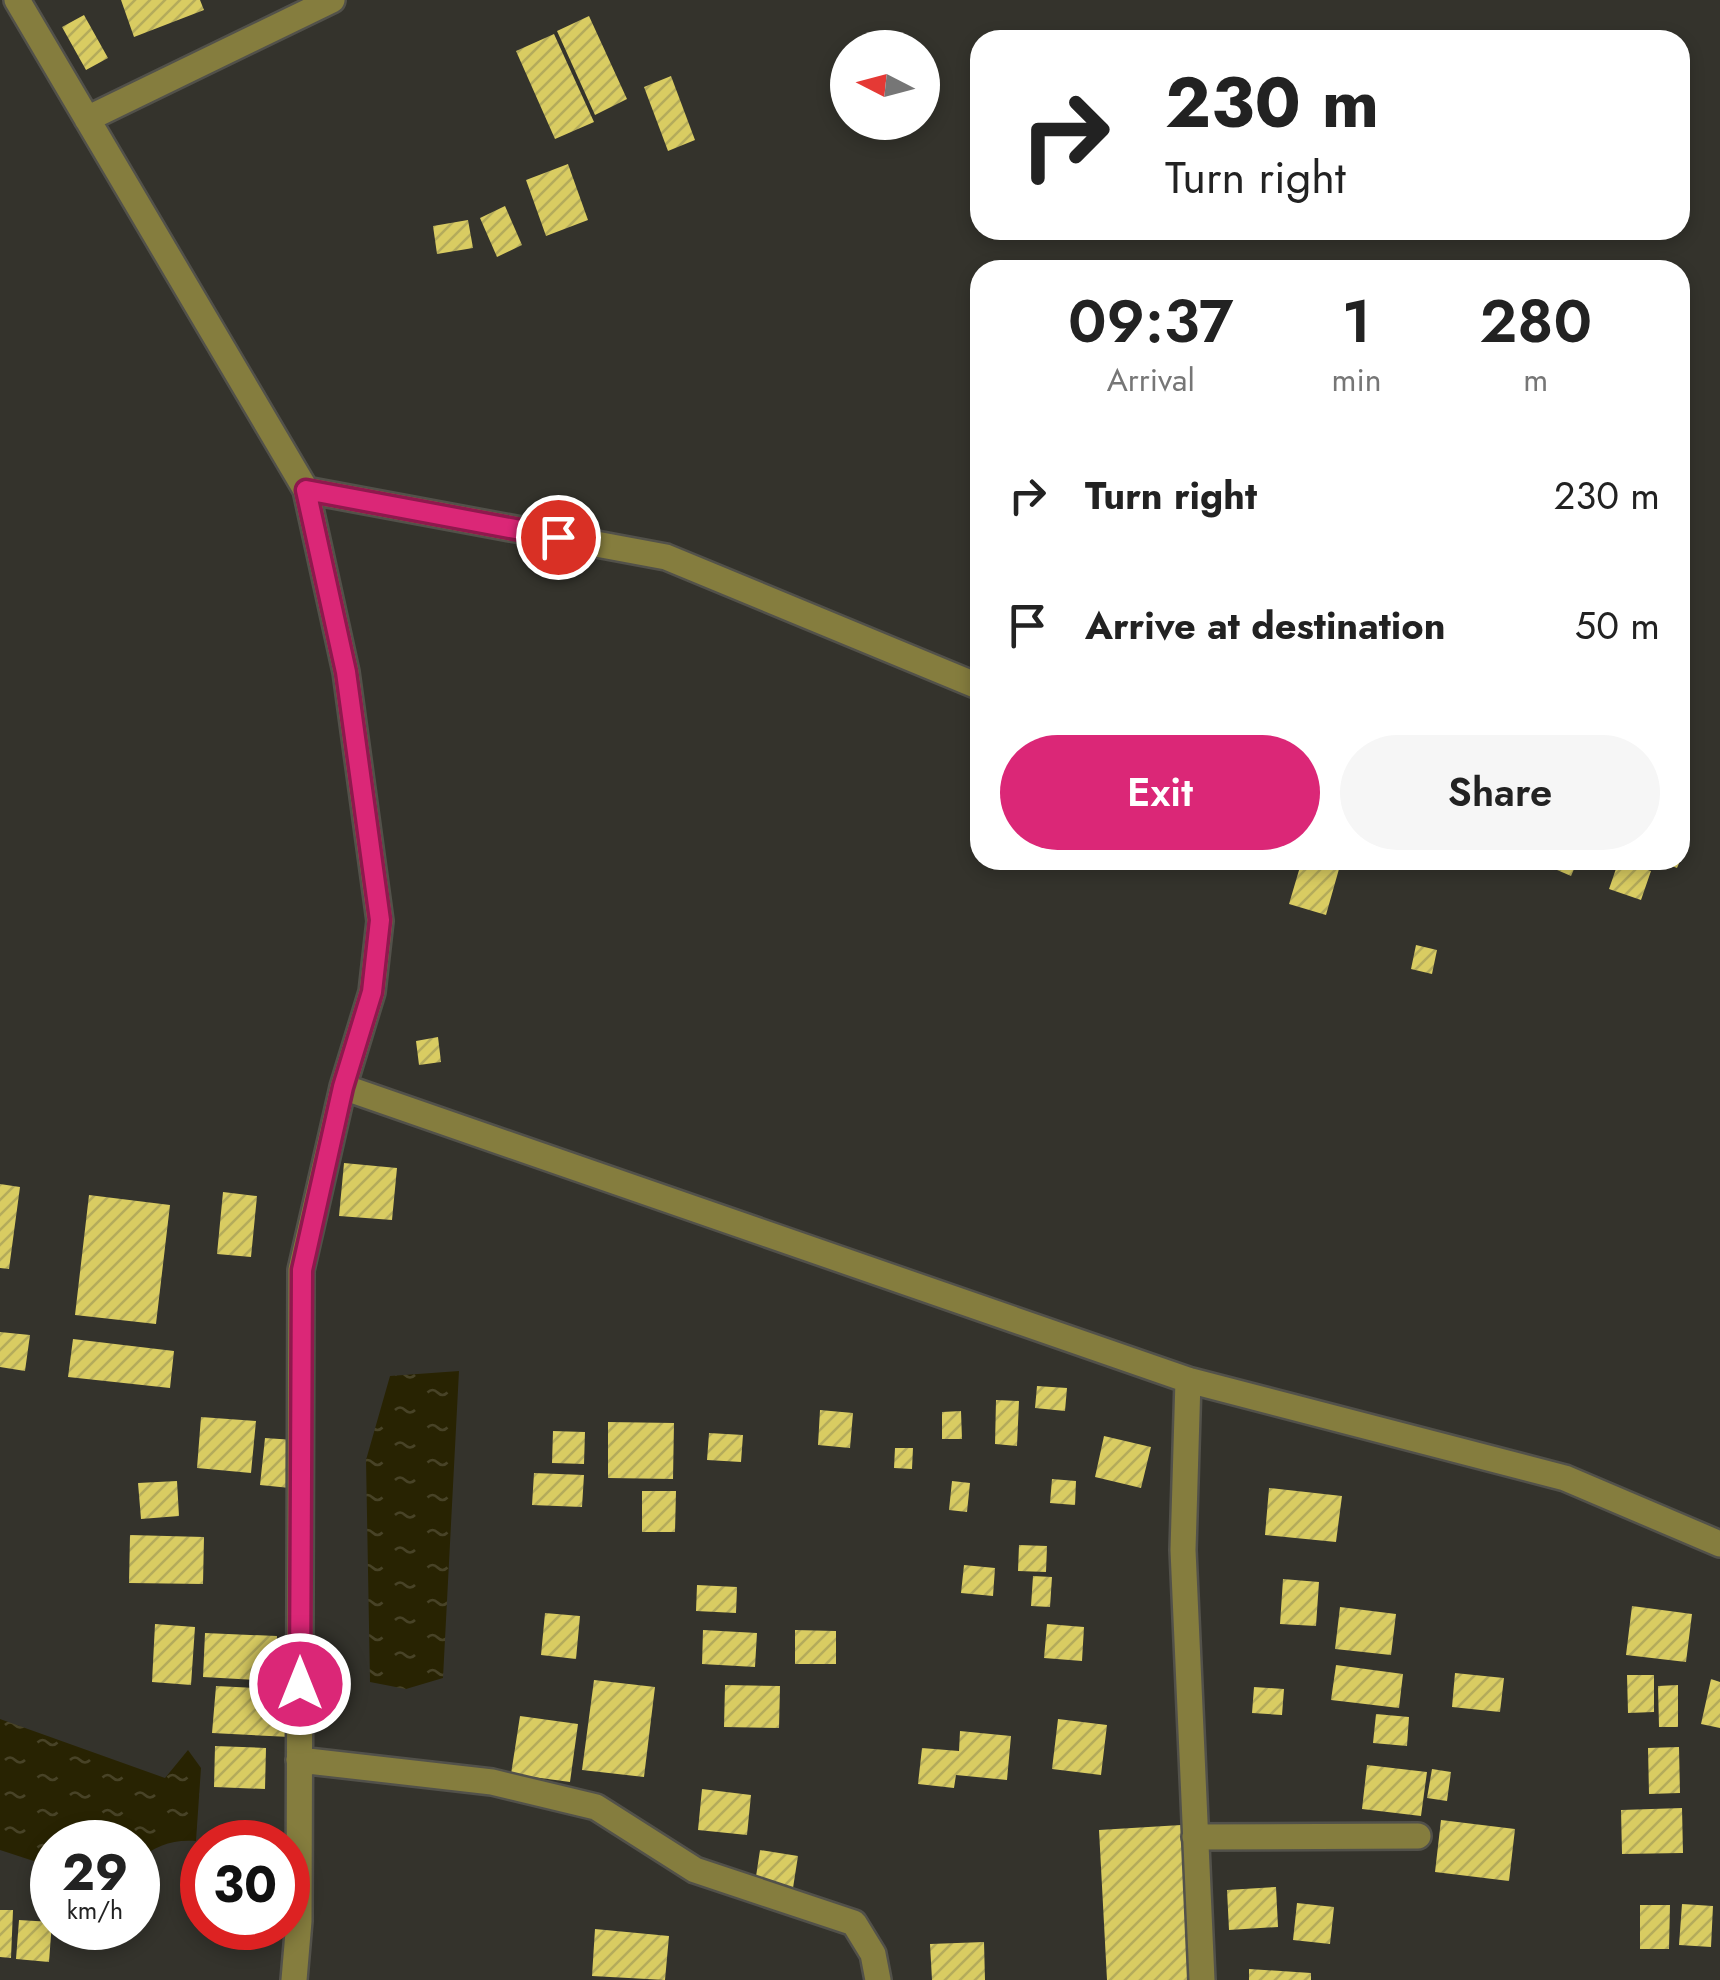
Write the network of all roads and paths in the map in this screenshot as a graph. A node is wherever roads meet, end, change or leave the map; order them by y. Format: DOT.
graph roads {
  1 [pos="17,0"];
  2 [pos="332,0"];
  3 [pos="87,119"];
  4 [pos="306,490"];
  5 [pos="970,683"];
  6 [pos="343,1087"];
  7 [pos="1188,1380"];
  8 [pos="1720,1544"];
  9 [pos="300,1760"];
  10 [pos="1195,1836"];
  11 [pos="1418,1836"];
  12 [pos="294,1980"];
  13 [pos="878,1980"];
  14 [pos="1202,1980"];
  1 -- 3 [label="street"];
  2 -- 3 [label="street"];
  3 -- 4 [label="street"];
  4 -- 5 [label="street"];
  4 -- 6 [label="street"];
  6 -- 7 [label="street"];
  6 -- 9 [label="street"];
  7 -- 8 [label="street"];
  7 -- 10 [label="street"];
  9 -- 12 [label="street"];
  9 -- 13 [label="street"];
  10 -- 11 [label="street"];
  10 -- 14 [label="street"];
}
